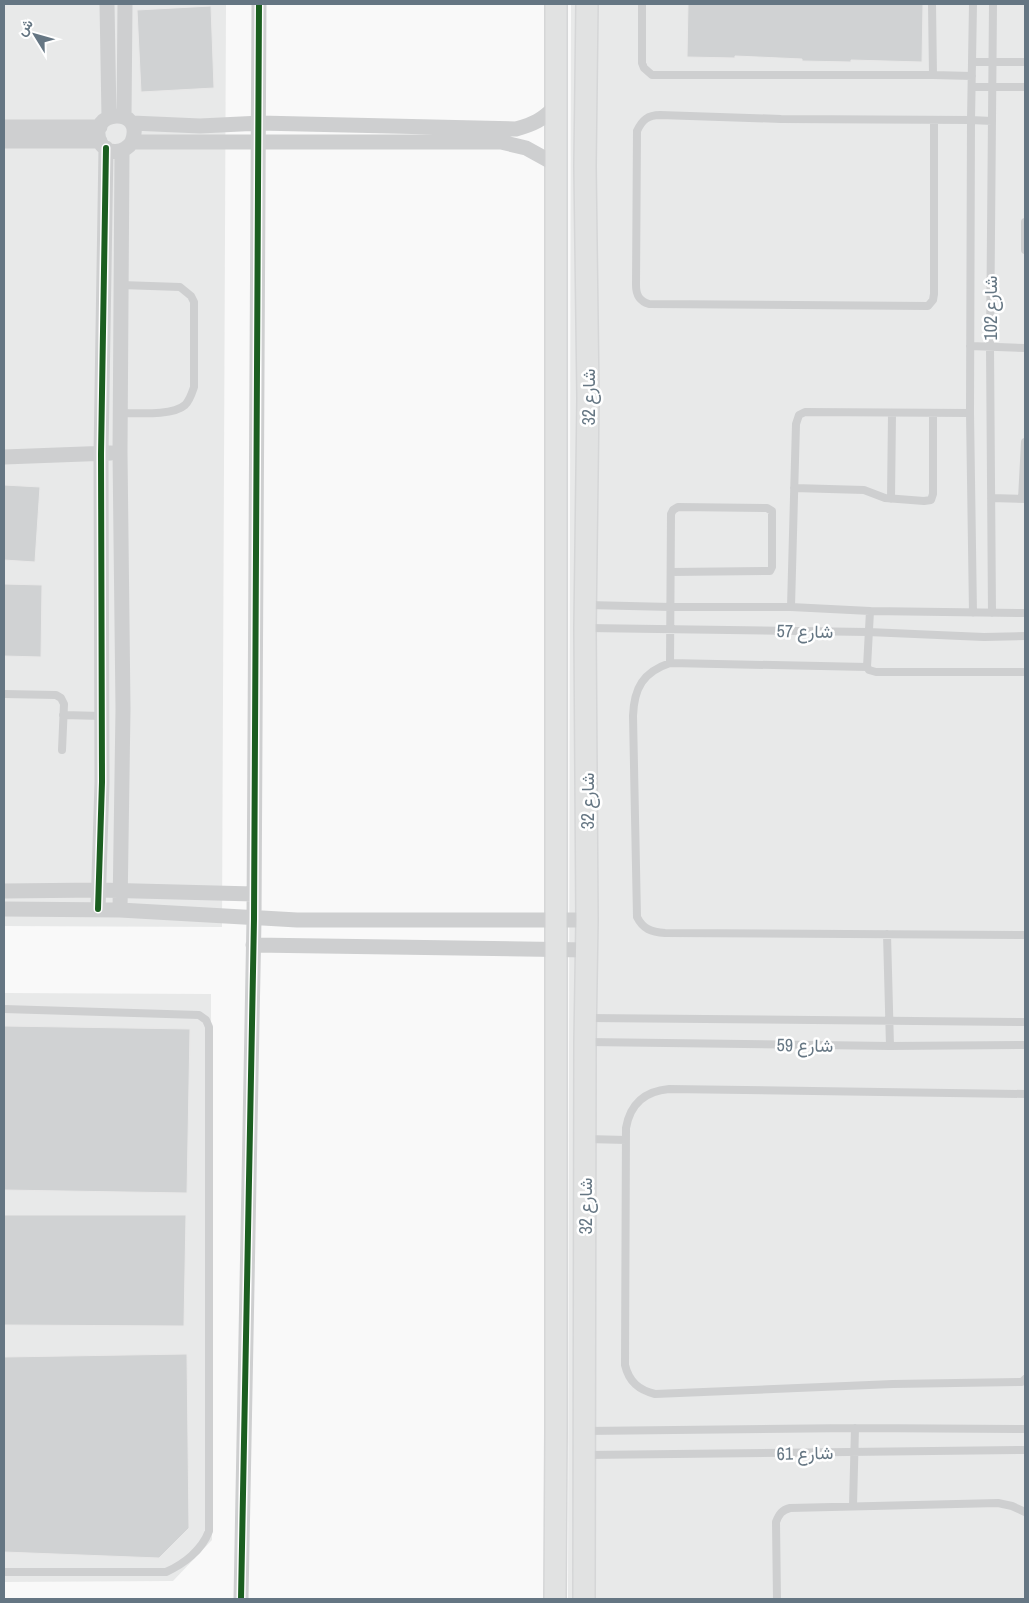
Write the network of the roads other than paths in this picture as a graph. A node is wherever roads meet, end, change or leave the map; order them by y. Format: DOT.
graph roads {
  1 [pos="108,4"];
  2 [pos="125,4"];
  3 [pos="259,4"];
  4 [pos="556,4"];
  5 [pos="587,4"];
  6 [pos="642,4"];
  7 [pos="932,4"];
  8 [pos="973,4"];
  9 [pos="993,4"];
  10 [pos="973,62"];
  11 [pos="993,62"];
  12 [pos="1025,62"];
  13 [pos="933,75"];
  14 [pos="972,76"];
  15 [pos="972,87"];
  16 [pos="993,87"];
  17 [pos="1025,87"];
  18 [pos="555,107"];
  19 [pos="128,120"];
  20 [pos="934,120"];
  21 [pos="971,120"];
  22 [pos="992,121"];
  23 [pos="259,123"];
  24 [pos="4,127"];
  25 [pos="104,133"];
  26 [pos="4,141"];
  27 [pos="258,142"];
  28 [pos="127,147"];
  29 [pos="555,164"];
  30 [pos="1025,222"];
  31 [pos="1025,250"];
  32 [pos="121,284"];
  33 [pos="970,346"];
  34 [pos="990,347"];
  35 [pos="1025,348"];
  36 [pos="120,413"];
  37 [pos="970,413"];
  38 [pos="892,414"];
  39 [pos="933,414"];
  40 [pos="1025,442"];
  41 [pos="120,452"];
  42 [pos="101,454"];
  43 [pos="4,457"];
  44 [pos="794,488"];
  45 [pos="991,498"];
  46 [pos="891,499"];
  47 [pos="1024,499"];
  48 [pos="671,572"];
  49 [pos="555,605"];
  50 [pos="585,605"];
  51 [pos="671,607"];
  52 [pos="791,607"];
  53 [pos="870,611"];
  54 [pos="1025,612"];
  55 [pos="973,613"];
  56 [pos="992,613"];
  57 [pos="555,628"];
  58 [pos="585,628"];
  59 [pos="671,630"];
  60 [pos="868,632"];
  61 [pos="1025,636"];
  62 [pos="670,663"];
  63 [pos="867,667"];
  64 [pos="1025,672"];
  65 [pos="4,694"];
  66 [pos="63,715"];
  67 [pos="102,716"];
  68 [pos="62,750"];
  69 [pos="102,782"];
  70 [pos="122,782"];
  71 [pos="99,890"];
  72 [pos="120,890"];
  73 [pos="4,891"];
  74 [pos="254,894"];
  75 [pos="4,909"];
  76 [pos="98,909"];
  77 [pos="120,910"];
  78 [pos="254,918"];
  79 [pos="556,920"];
  80 [pos="588,920"];
  81 [pos="887,934"];
  82 [pos="1025,935"];
  83 [pos="253,945"];
  84 [pos="556,949"];
  85 [pos="587,950"];
  86 [pos="4,1009"];
  87 [pos="586,1018"];
  88 [pos="890,1020"];
  89 [pos="1025,1022"];
  90 [pos="585,1042"];
  91 [pos="1025,1045"];
  92 [pos="890,1046"];
  93 [pos="1025,1094"];
  94 [pos="585,1138"];
  95 [pos="626,1140"];
  96 [pos="1025,1379"];
  97 [pos="855,1428"];
  98 [pos="1025,1429"];
  99 [pos="585,1431"];
  100 [pos="556,1432"];
  101 [pos="1025,1450"];
  102 [pos="855,1452"];
  103 [pos="556,1455"];
  104 [pos="584,1455"];
  105 [pos="853,1506"];
  106 [pos="1025,1512"];
  107 [pos="4,1572"];
  108 [pos="241,1599"];
  109 [pos="555,1599"];
  110 [pos="584,1599"];
  111 [pos="777,1599"];
  1 -- 25 [label="street"];
  2 -- 19 [label="street"];
  3 -- 23 [label="street"];
  4 -- 18 [label="main road, شارع 32"];
  5 -- 50 [label="main road, شارع 32"];
  6 -- 13 [label="lane"];
  7 -- 13 [label="lane"];
  8 -- 10 [label="lane, شارع 102"];
  9 -- 11 [label="lane, شارع 102"];
  10 -- 11 [label="lane"];
  10 -- 14 [label="lane, شارع 102"];
  11 -- 12 [label="lane"];
  11 -- 16 [label="lane, شارع 102"];
  13 -- 14 [label="lane"];
  14 -- 15 [label="lane, شارع 102"];
  15 -- 16 [label="lane"];
  15 -- 21 [label="lane, شارع 102"];
  16 -- 17 [label="lane"];
  16 -- 22 [label="lane, شارع 102"];
  18 -- 23 [label="street"];
  18 -- 29 [label="main road, شارع 32"];
  19 -- 23 [label="street"];
  19 -- 25 [label="street"];
  19 -- 28 [label="street"];
  20 -- 20 [label="lane"];
  20 -- 21 [label="lane"];
  21 -- 22 [label="lane"];
  21 -- 33 [label="lane, شارع 102"];
  22 -- 34 [label="lane, شارع 102"];
  23 -- 27 [label="street"];
  24 -- 25 [label="street"];
  25 -- 26 [label="street"];
  25 -- 28 [label="street"];
  25 -- 42 [label="street"];
  27 -- 28 [label="street"];
  27 -- 29 [label="street"];
  27 -- 74 [label="street"];
  28 -- 32 [label="street"];
  29 -- 49 [label="main road, شارع 32"];
  30 -- 31 [label="lane"];
  32 -- 36 [label="street"];
  32 -- 36 [label="lane"];
  33 -- 34 [label="lane"];
  33 -- 37 [label="lane, شارع 102"];
  34 -- 35 [label="lane"];
  34 -- 45 [label="lane, شارع 102"];
  36 -- 41 [label="street"];
  37 -- 39 [label="lane"];
  37 -- 55 [label="lane, شارع 102"];
  38 -- 39 [label="lane"];
  38 -- 44 [label="lane"];
  38 -- 46 [label="lane"];
  39 -- 46 [label="lane"];
  40 -- 47 [label="lane"];
  41 -- 42 [label="street"];
  41 -- 70 [label="street"];
  42 -- 43 [label="street"];
  42 -- 67 [label="street"];
  44 -- 46 [label="lane"];
  44 -- 52 [label="lane"];
  45 -- 47 [label="lane"];
  45 -- 56 [label="lane, شارع 102"];
  48 -- 48 [label="lane"];
  48 -- 51 [label="lane"];
  49 -- 50 [label="main road"];
  49 -- 57 [label="main road, شارع 32"];
  50 -- 51 [label="lane, شارع 57"];
  50 -- 58 [label="main road, شارع 32"];
  51 -- 52 [label="lane, شارع 57"];
  51 -- 59 [label="lane"];
  52 -- 53 [label="lane, شارع 57"];
  53 -- 55 [label="lane, شارع 57"];
  53 -- 60 [label="lane"];
  54 -- 56 [label="lane, شارع 57"];
  55 -- 56 [label="lane, شارع 57"];
  57 -- 58 [label="main road"];
  57 -- 79 [label="main road, شارع 32"];
  58 -- 59 [label="lane, شارع 57"];
  58 -- 80 [label="main road, شارع 32"];
  59 -- 60 [label="lane, شارع 57"];
  59 -- 62 [label="lane"];
  60 -- 61 [label="lane, شارع 57"];
  60 -- 63 [label="lane"];
  62 -- 63 [label="lane"];
  62 -- 81 [label="lane"];
  63 -- 64 [label="lane"];
  65 -- 66 [label="lane"];
  66 -- 67 [label="lane"];
  66 -- 68 [label="lane"];
  67 -- 69 [label="street"];
  69 -- 70 [label="street"];
  69 -- 71 [label="street"];
  70 -- 72 [label="street"];
  71 -- 72 [label="street"];
  71 -- 73 [label="street"];
  71 -- 76 [label="street"];
  72 -- 74 [label="street"];
  72 -- 77 [label="street"];
  74 -- 78 [label="street"];
  75 -- 76 [label="street"];
  76 -- 77 [label="street"];
  77 -- 78 [label="street"];
  78 -- 79 [label="street"];
  78 -- 83 [label="street"];
  79 -- 80 [label="street"];
  79 -- 84 [label="main road, شارع 32"];
  80 -- 85 [label="main road, شارع 32"];
  81 -- 82 [label="lane"];
  81 -- 88 [label="lane"];
  83 -- 84 [label="street"];
  83 -- 108 [label="street"];
  84 -- 85 [label="street"];
  84 -- 100 [label="main road, شارع 32"];
  85 -- 87 [label="main road, شارع 32"];
  86 -- 107 [label="lane"];
  87 -- 88 [label="lane, شارع 59"];
  87 -- 90 [label="main road, شارع 32"];
  88 -- 89 [label="lane, شارع 59"];
  88 -- 92 [label="lane"];
  90 -- 92 [label="lane, شارع 59"];
  90 -- 94 [label="main road, شارع 32"];
  91 -- 92 [label="lane, شارع 59"];
  93 -- 95 [label="lane"];
  94 -- 95 [label="lane"];
  94 -- 99 [label="main road, شارع 32"];
  95 -- 96 [label="lane"];
  97 -- 98 [label="lane, شارع 61"];
  97 -- 99 [label="lane, شارع 61"];
  97 -- 102 [label="lane"];
  99 -- 100 [label="main road"];
  99 -- 104 [label="main road, شارع 32"];
  100 -- 103 [label="main road, شارع 32"];
  101 -- 102 [label="lane, شارع 61"];
  102 -- 104 [label="lane, شارع 61"];
  102 -- 105 [label="lane"];
  103 -- 104 [label="main road"];
  103 -- 109 [label="main road, شارع 32"];
  104 -- 110 [label="main road, شارع 32"];
  105 -- 106 [label="lane"];
  105 -- 111 [label="lane"];
}
